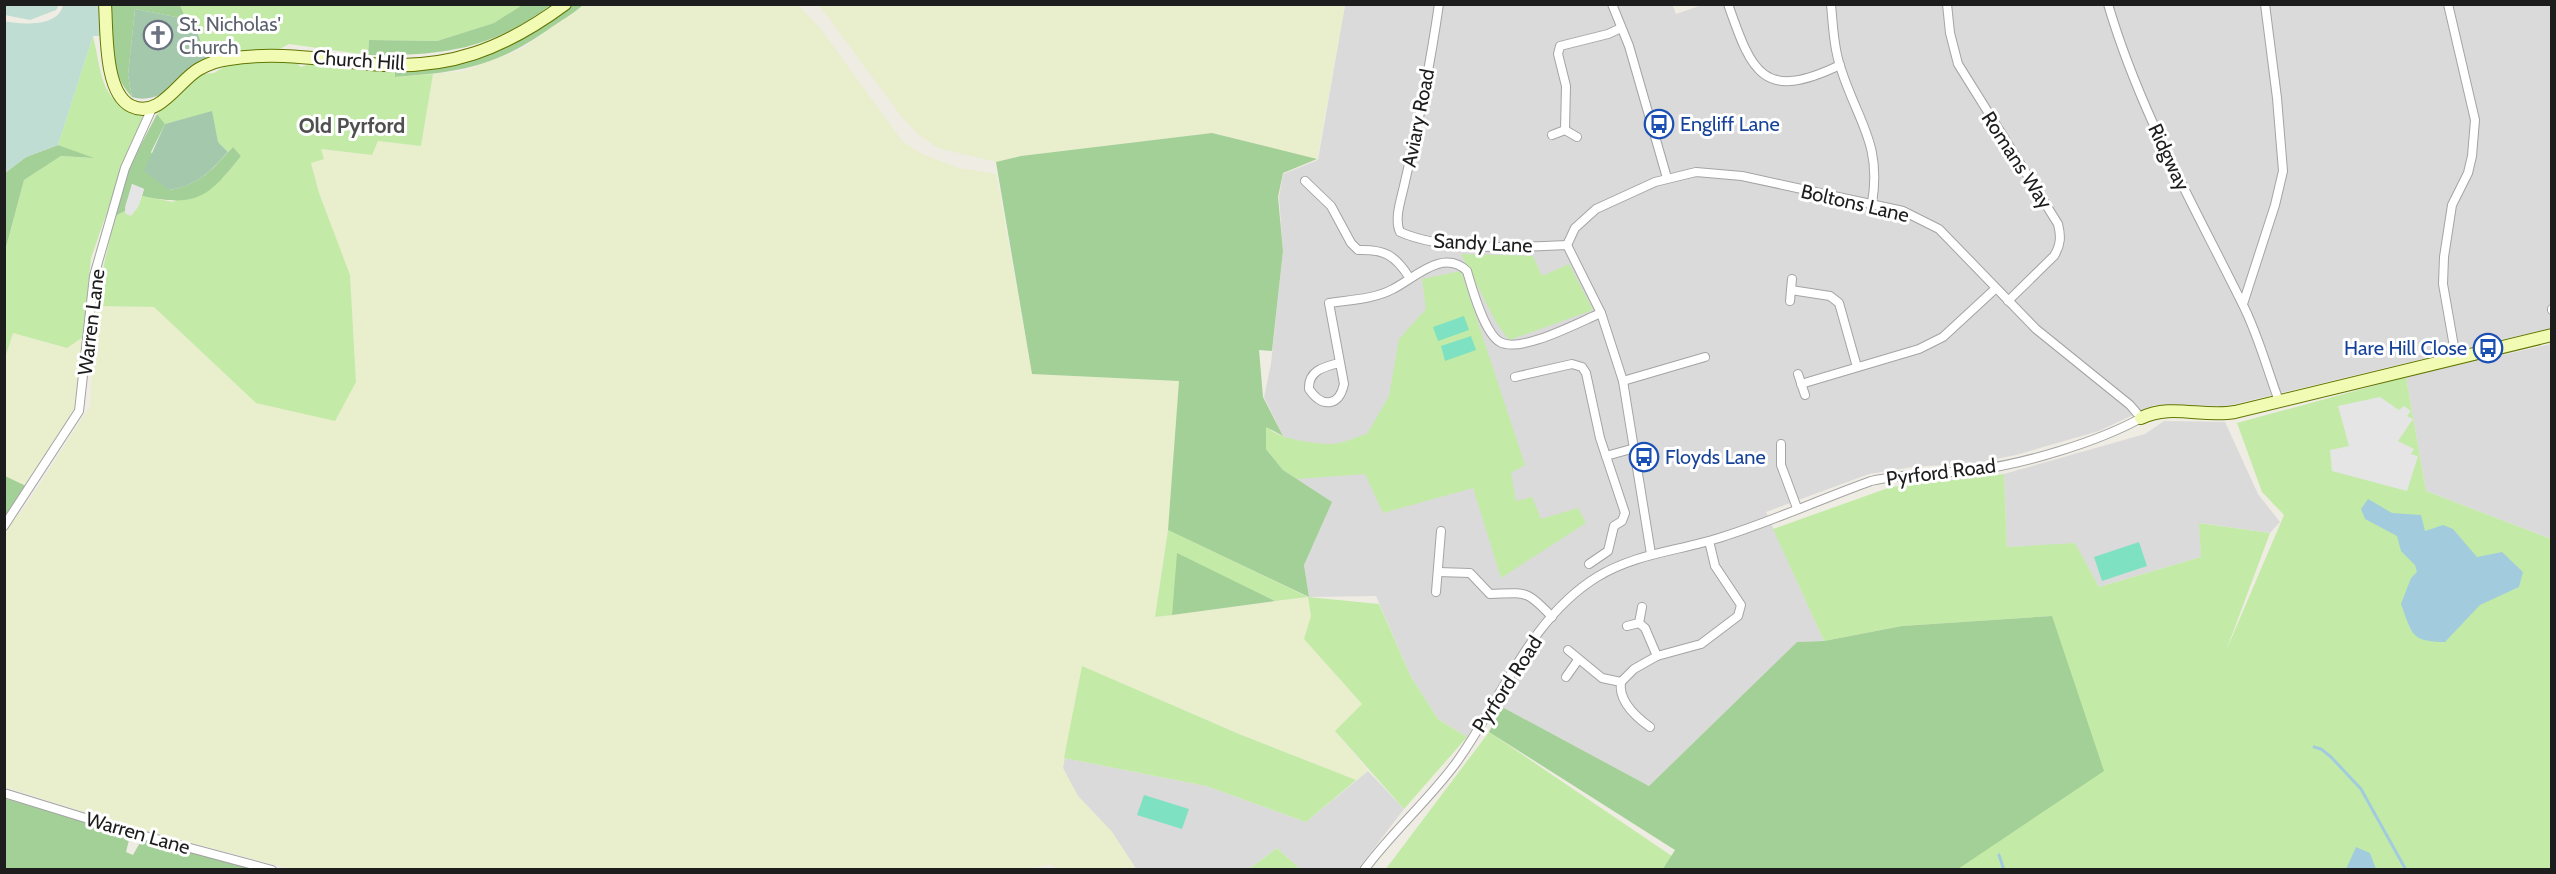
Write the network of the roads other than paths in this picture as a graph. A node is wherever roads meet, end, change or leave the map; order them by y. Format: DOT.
graph roads {
  1 [pos="105,4"];
  2 [pos="566,4"];
  3 [pos="1439,4"];
  4 [pos="1612,4"];
  5 [pos="1831,4"];
  6 [pos="1947,4"];
  7 [pos="2108,4"];
  8 [pos="2265,4"];
  9 [pos="2448,4"];
  10 [pos="1733,9"];
  11 [pos="1622,28"];
  12 [pos="1840,65"];
  13 [pos="153,106"];
  14 [pos="1565,130"];
  15 [pos="1552,135"];
  16 [pos="1577,137"];
  17 [pos="1667,178"];
  18 [pos="1305,181"];
  19 [pos="1872,203"];
  20 [pos="1400,231"];
  21 [pos="1568,245"];
  22 [pos="1409,277"];
  23 [pos="1792,279"];
  24 [pos="1995,289"];
  25 [pos="1791,290"];
  26 [pos="1790,301"];
  27 [pos="2008,301"];
  28 [pos="2243,304"];
  29 [pos="1601,313"];
  30 [pos="2552,335"];
  31 [pos="1705,357"];
  32 [pos="2456,358"];
  33 [pos="1339,363"];
  34 [pos="1857,367"];
  35 [pos="1798,374"];
  36 [pos="1515,377"];
  37 [pos="1623,381"];
  38 [pos="1801,384"];
  39 [pos="1804,395"];
  40 [pos="2279,401"];
  41 [pos="2140,418"];
  42 [pos="1781,444"];
  43 [pos="1635,448"];
  44 [pos="1606,456"];
  45 [pos="1797,508"];
  46 [pos="4,526"];
  47 [pos="1441,531"];
  48 [pos="1709,541"];
  49 [pos="1652,554"];
  50 [pos="1589,564"];
  51 [pos="1438,572"];
  52 [pos="1436,592"];
  53 [pos="1642,607"];
  54 [pos="1552,617"];
  55 [pos="1639,623"];
  56 [pos="1628,626"];
  57 [pos="1568,650"];
  58 [pos="1657,656"];
  59 [pos="1578,660"];
  60 [pos="1566,677"];
  61 [pos="1621,682"];
  62 [pos="1650,727"];
  63 [pos="4,793"];
  64 [pos="272,870"];
  65 [pos="1364,870"];
  1 -- 13 [label="main road"];
  2 -- 13 [label="main road, Church Hill"];
  3 -- 20 [label="street, Aviary Road"];
  4 -- 11 [label="street"];
  5 -- 12 [label="street"];
  6 -- 27 [label="street, Romans Way"];
  7 -- 28 [label="street, Ridgway"];
  8 -- 28 [label="street"];
  9 -- 32 [label="street"];
  10 -- 12 [label="street"];
  11 -- 14 [label="street"];
  11 -- 17 [label="street"];
  12 -- 19 [label="street"];
  13 -- 46 [label="street, Warren Lane"];
  14 -- 15 [label="street"];
  14 -- 16 [label="street"];
  17 -- 19 [label="street, Boltons Lane"];
  17 -- 21 [label="street, Boltons Lane"];
  18 -- 22 [label="street"];
  19 -- 24 [label="street, Boltons Lane"];
  20 -- 21 [label="street, Sandy Lane"];
  21 -- 29 [label="street"];
  22 -- 29 [label="street"];
  22 -- 33 [label="street"];
  23 -- 25 [label="street"];
  24 -- 27 [label="street, Boltons Lane"];
  24 -- 34 [label="street"];
  25 -- 26 [label="street"];
  25 -- 34 [label="street"];
  27 -- 41 [label="street, Boltons Lane"];
  28 -- 40 [label="street, Ridgway"];
  29 -- 37 [label="street"];
  30 -- 32 [label="main road, Pyrford Road"];
  31 -- 37 [label="street"];
  32 -- 40 [label="main road, Pyrford Road"];
  33 -- 33 [label="street"];
  34 -- 38 [label="street"];
  35 -- 38 [label="street"];
  36 -- 44 [label="street"];
  37 -- 43 [label="street"];
  38 -- 39 [label="street"];
  40 -- 41 [label="main road, Pyrford Road"];
  41 -- 45 [label="street, Pyrford Road"];
  42 -- 45 [label="street"];
  43 -- 44 [label="street"];
  43 -- 49 [label="street"];
  44 -- 50 [label="street"];
  45 -- 48 [label="street, Pyrford Road"];
  47 -- 51 [label="street"];
  48 -- 49 [label="street, Pyrford Road"];
  48 -- 58 [label="street"];
  49 -- 54 [label="street, Pyrford Road"];
  51 -- 52 [label="street"];
  51 -- 54 [label="street"];
  53 -- 55 [label="street"];
  54 -- 65 [label="street, Pyrford Road"];
  55 -- 56 [label="street"];
  55 -- 58 [label="street"];
  57 -- 59 [label="street"];
  58 -- 61 [label="street"];
  59 -- 60 [label="street"];
  59 -- 61 [label="street"];
  61 -- 62 [label="street"];
  63 -- 64 [label="street, Warren Lane"];
}
